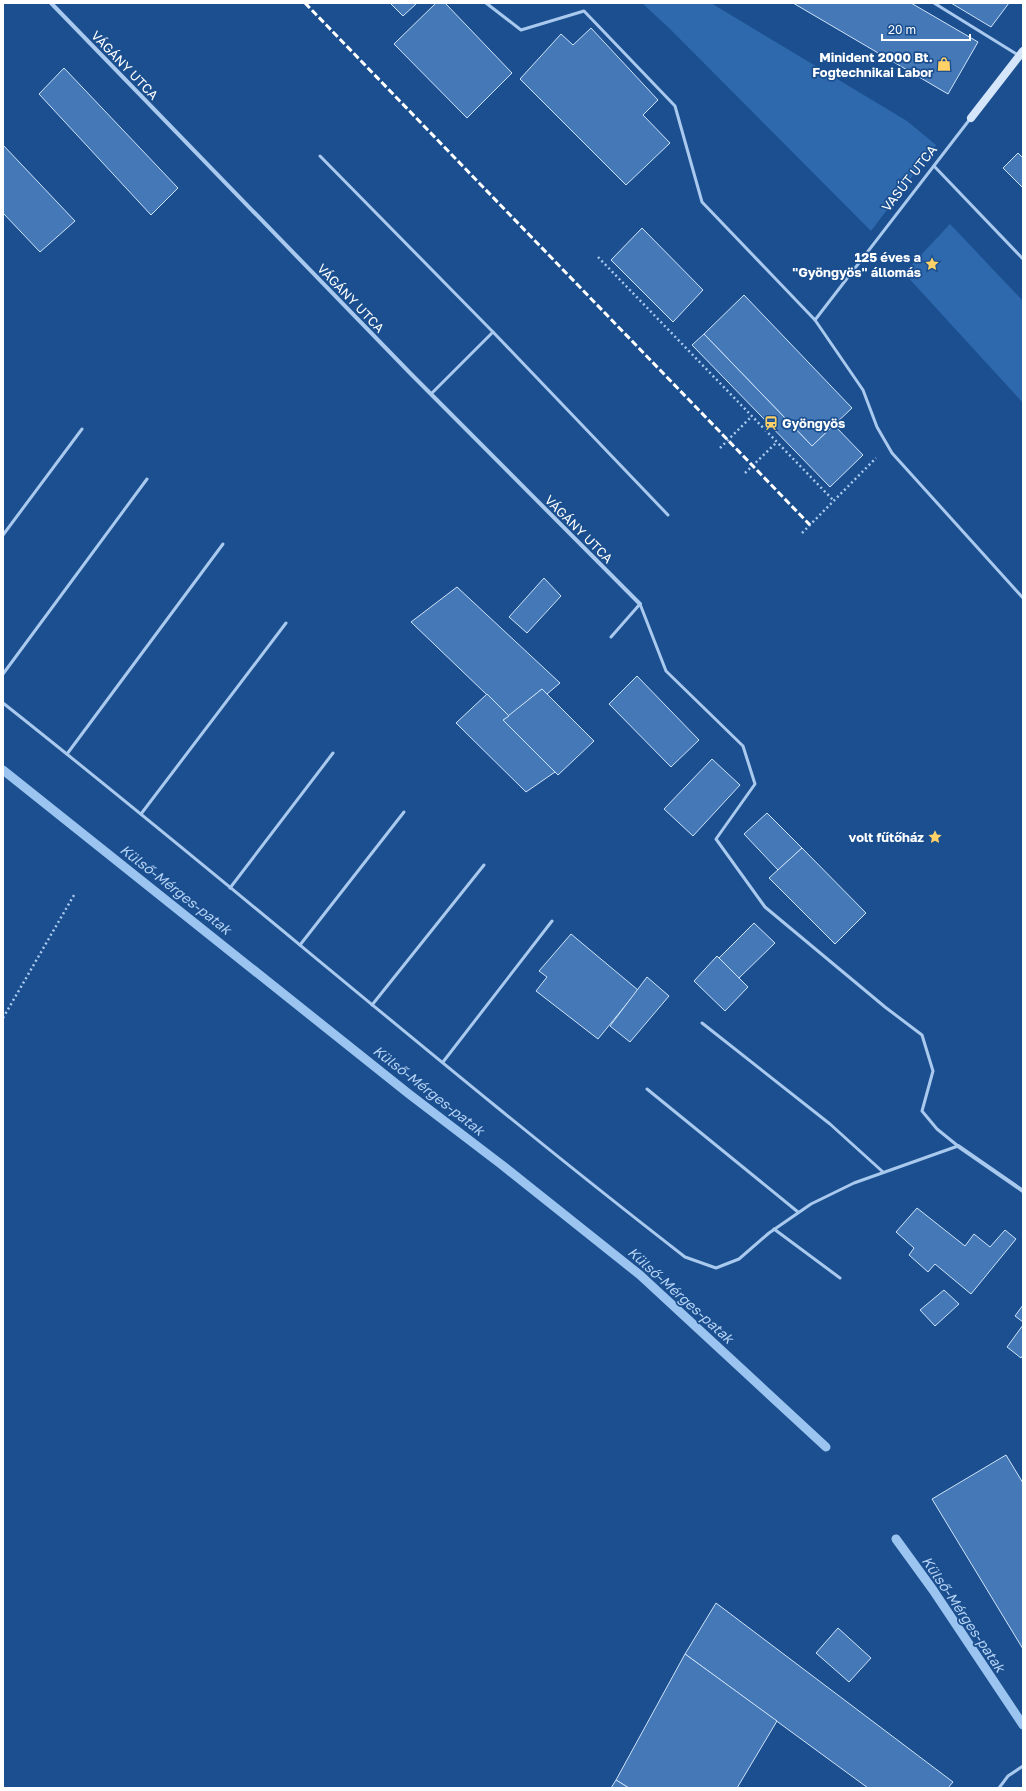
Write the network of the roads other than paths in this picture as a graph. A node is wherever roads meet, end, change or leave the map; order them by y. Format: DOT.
graph roads {
  1 [pos="51,3"];
  2 [pos="486,3"];
  3 [pos="934,3"];
  4 [pos="1021,54"];
  5 [pos="971,118"];
  6 [pos="320,156"];
  7 [pos="934,166"];
  8 [pos="1023,260"];
  9 [pos="815,320"];
  10 [pos="493,332"];
  11 [pos="431,394"];
  12 [pos="82,429"];
  13 [pos="147,479"];
  14 [pos="668,515"];
  15 [pos="3,535"];
  16 [pos="223,544"];
  17 [pos="1023,598"];
  18 [pos="640,604"];
  19 [pos="286,623"];
  20 [pos="611,637"];
  21 [pos="3,674"];
  22 [pos="3,703"];
  23 [pos="333,753"];
  24 [pos="67,754"];
  25 [pos="404,812"];
  26 [pos="141,814"];
  27 [pos="484,865"];
  28 [pos="230,888"];
  29 [pos="552,922"];
  30 [pos="300,945"];
  31 [pos="372,1005"];
  32 [pos="702,1023"];
  33 [pos="443,1062"];
  34 [pos="647,1089"];
  35 [pos="958,1146"];
  36 [pos="883,1172"];
  37 [pos="1023,1191"];
  38 [pos="798,1212"];
  39 [pos="774,1229"];
  40 [pos="840,1278"];
  41 [pos="1023,1766"];
  42 [pos="999,1788"];
  1 -- 11 [label="street, VÁGÁNY UTCA"];
  2 -- 9 [label="lane"];
  3 -- 4 [label="lane"];
  4 -- 5 [label="street, VASÚT UTCA"];
  5 -- 7 [label="lane, VASÚT UTCA"];
  6 -- 10 [label="lane"];
  7 -- 8 [label="lane"];
  7 -- 9 [label="lane, VASÚT UTCA"];
  9 -- 17 [label="lane"];
  10 -- 11 [label="lane"];
  10 -- 14 [label="lane"];
  11 -- 18 [label="street, VÁGÁNY UTCA"];
  12 -- 15 [label="lane"];
  13 -- 21 [label="lane"];
  16 -- 24 [label="lane"];
  18 -- 20 [label="lane"];
  18 -- 35 [label="lane"];
  19 -- 26 [label="lane"];
  22 -- 24 [label="lane"];
  23 -- 28 [label="lane"];
  24 -- 26 [label="lane"];
  25 -- 30 [label="lane"];
  26 -- 28 [label="lane"];
  27 -- 31 [label="lane"];
  28 -- 30 [label="lane"];
  29 -- 33 [label="lane"];
  30 -- 31 [label="lane"];
  31 -- 33 [label="lane"];
  32 -- 36 [label="lane"];
  33 -- 39 [label="lane"];
  34 -- 38 [label="lane"];
  35 -- 36 [label="lane"];
  35 -- 37 [label="street"];
  36 -- 38 [label="lane"];
  38 -- 39 [label="lane"];
  39 -- 40 [label="lane"];
  41 -- 42 [label="lane"];
}
